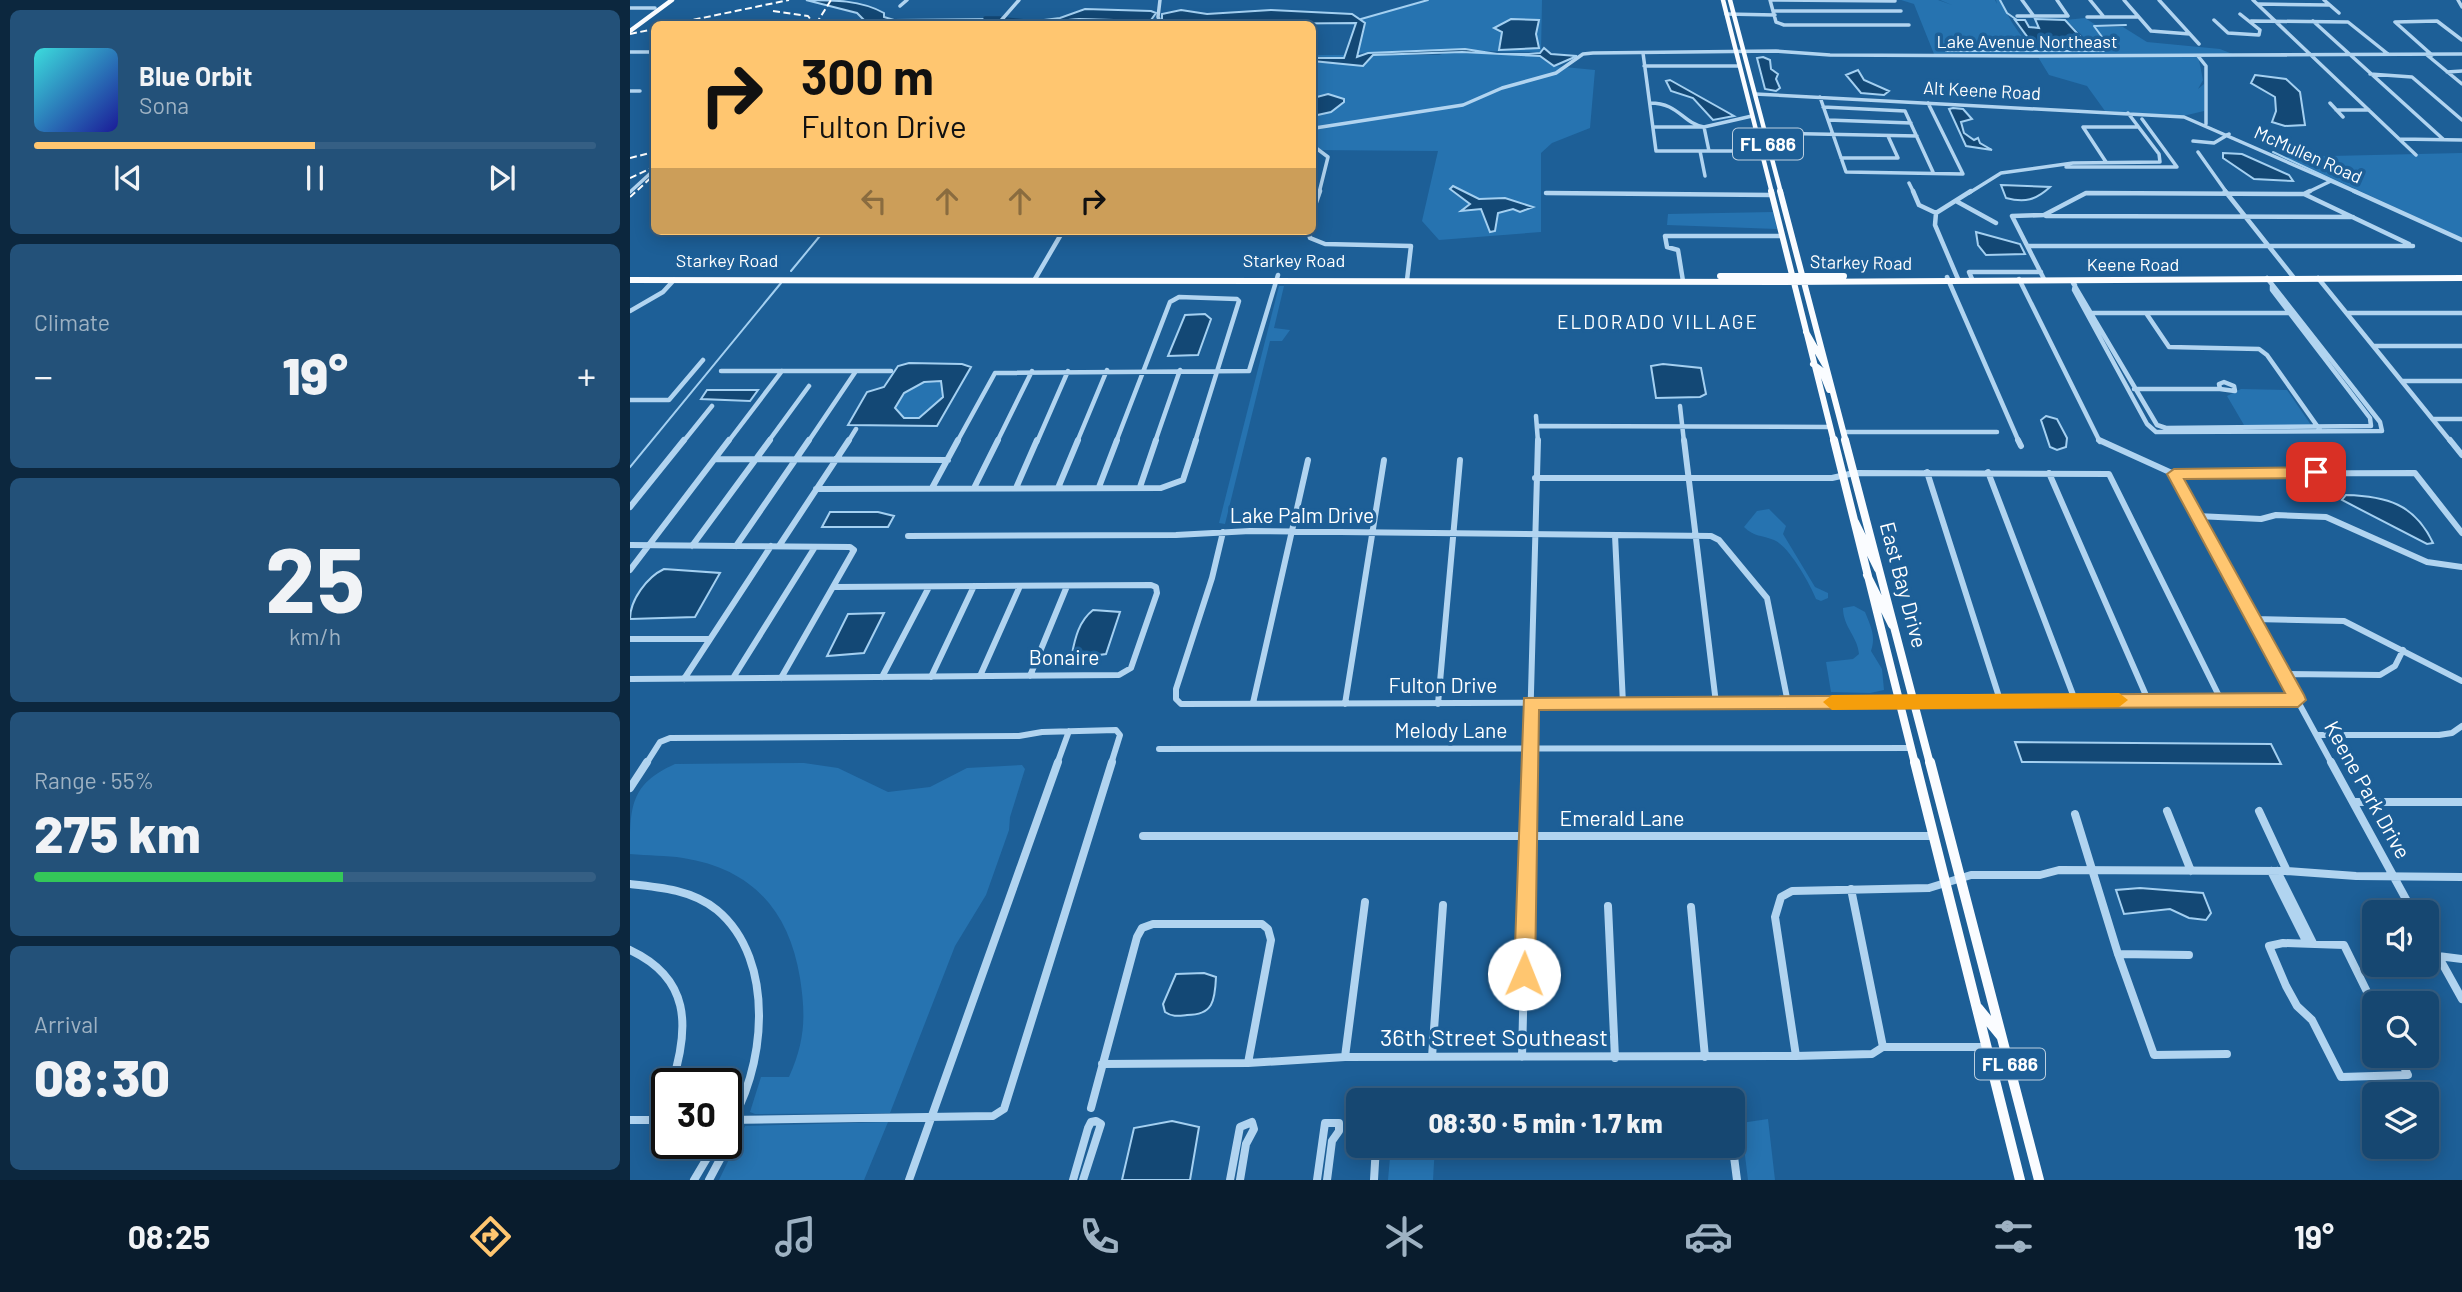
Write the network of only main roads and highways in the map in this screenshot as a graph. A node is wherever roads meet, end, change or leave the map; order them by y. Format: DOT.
graph roads {
  1 [pos="665,0"];
  2 [pos="672,0"];
  3 [pos="1726,0"];
  4 [pos="1726,13"];
  5 [pos="631,27"];
  6 [pos="1738,31"];
  7 [pos="1735,51"];
  8 [pos="1740,68"];
  9 [pos="1749,74"];
  10 [pos="1755,94"];
  11 [pos="1747,97"];
  12 [pos="1761,119"];
  13 [pos="1756,132"];
  14 [pos="1761,151"];
  15 [pos="1770,151"];
  16 [pos="1765,171"];
  17 [pos="1776,175"];
  18 [pos="1771,195"];
  19 [pos="1782,195"];
  20 [pos="1789,223"];
  21 [pos="1036,277"];
  22 [pos="630,278"];
  23 [pos="2462,278"];
  24 [pos="1791,279"];
  25 [pos="1803,279"];
  26 [pos="1804,329"];
  27 [pos="1813,364"];
  28 [pos="1826,365"];
  29 [pos="1834,394"];
  30 [pos="1853,520"];
  31 [pos="1880,571"];
  32 [pos="1867,575"];
  33 [pos="1896,630"];
  34 [pos="1976,1006"];
  35 [pos="2003,1038"];
  36 [pos="2020,1180"];
  37 [pos="2039,1180"];
  1 -- 5 [label="main road"];
  2 -- 5 [label="main road"];
  3 -- 4 [label="main road, East Bay Drive / FL 686"];
  3 -- 6 [label="main road, East Bay Drive / FL 686"];
  4 -- 6 [label="main road"];
  4 -- 7 [label="main road, East Bay Drive / FL 686"];
  6 -- 9 [label="main road, East Bay Drive / FL 686"];
  7 -- 8 [label="main road, East Bay Drive / FL 686"];
  7 -- 9 [label="main road"];
  8 -- 10 [label="main road"];
  8 -- 11 [label="main road, East Bay Drive / FL 686"];
  9 -- 10 [label="main road, East Bay Drive / FL 686"];
  10 -- 12 [label="main road, East Bay Drive / FL 686"];
  11 -- 12 [label="main road"];
  11 -- 13 [label="main road, East Bay Drive / FL 686"];
  12 -- 15 [label="main road, East Bay Drive / FL 686"];
  13 -- 14 [label="main road, East Bay Drive / FL 686"];
  13 -- 15 [label="main road"];
  14 -- 16 [label="main road, East Bay Drive / FL 686"];
  14 -- 17 [label="main road"];
  15 -- 17 [label="main road, East Bay Drive / FL 686"];
  16 -- 18 [label="main road, East Bay Drive / FL 686"];
  16 -- 19 [label="main road"];
  17 -- 19 [label="main road, East Bay Drive / FL 686"];
  18 -- 20 [label="main road"];
  18 -- 24 [label="main road, East Bay Drive / FL 686"];
  19 -- 20 [label="main road, East Bay Drive / FL 686"];
  20 -- 25 [label="main road, East Bay Drive / FL 686"];
  21 -- 22 [label="main road, Starkey Road"];
  21 -- 22 [label="main road, Starkey Road"];
  21 -- 24 [label="main road, Starkey Road"];
  23 -- 25 [label="main road, Keene Road"];
  24 -- 25 [label="main road, Starkey Road"];
  24 -- 26 [label="main road, East Bay Drive / FL 686"];
  25 -- 28 [label="main road, East Bay Drive / FL 686"];
  26 -- 27 [label="main road, East Bay Drive / FL 686"];
  26 -- 28 [label="main road"];
  27 -- 29 [label="main road"];
  27 -- 30 [label="main road, East Bay Drive / FL 686"];
  28 -- 29 [label="main road, East Bay Drive / FL 686"];
  29 -- 31 [label="main road, East Bay Drive / FL 686"];
  30 -- 31 [label="main road"];
  30 -- 32 [label="main road, East Bay Drive / FL 686"];
  31 -- 33 [label="main road, East Bay Drive / FL 686"];
  32 -- 33 [label="main road"];
  32 -- 34 [label="main road, East Bay Drive / FL 686"];
  33 -- 35 [label="main road, East Bay Drive / FL 686"];
  34 -- 35 [label="main road"];
  34 -- 36 [label="main road, East Bay Drive / FL 686"];
  35 -- 37 [label="main road, East Bay Drive / FL 686"];
}
